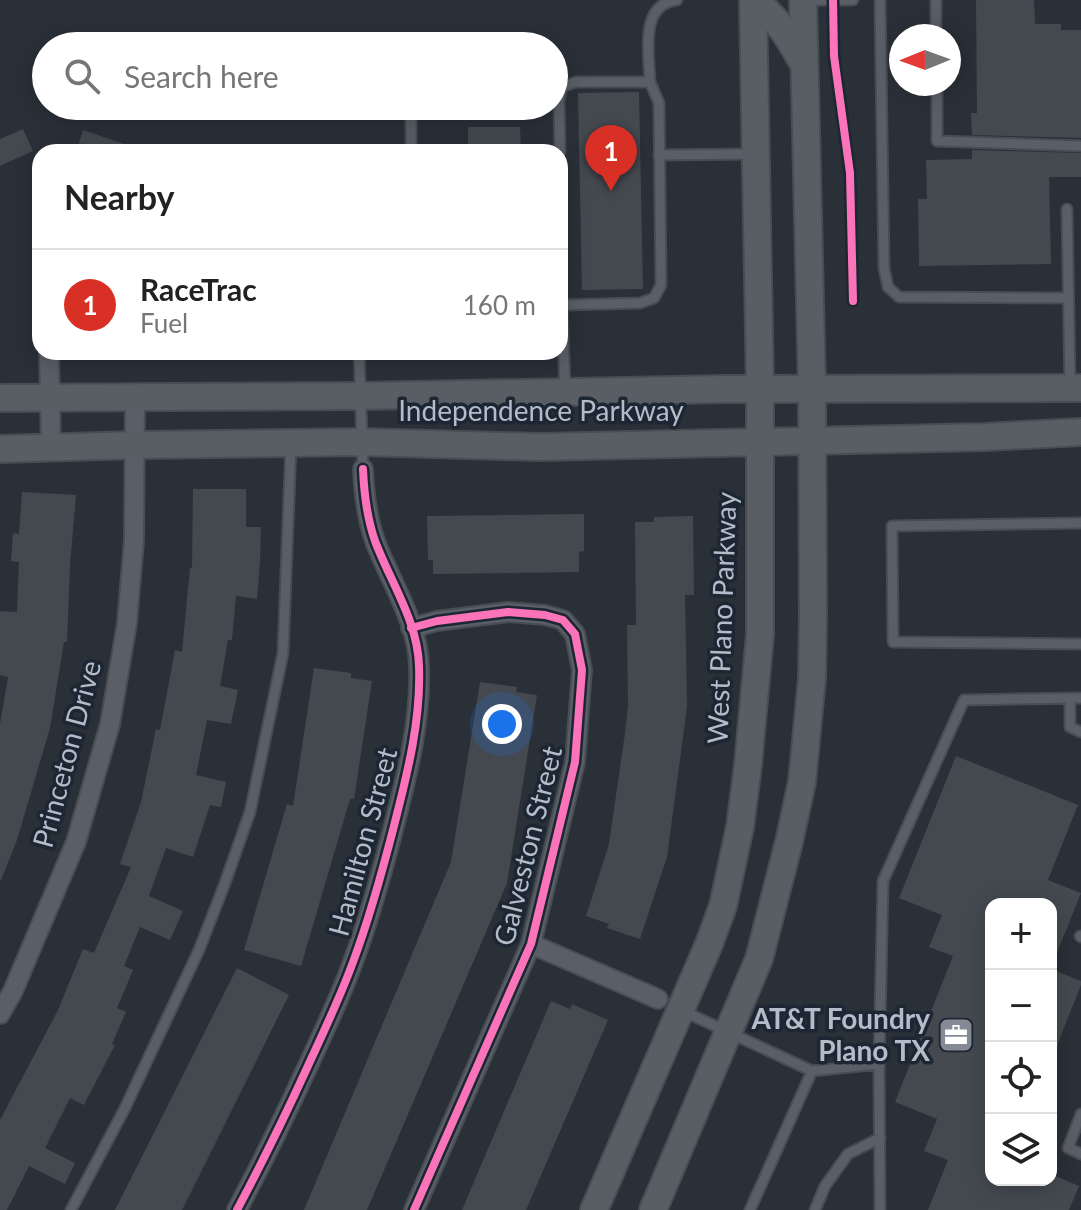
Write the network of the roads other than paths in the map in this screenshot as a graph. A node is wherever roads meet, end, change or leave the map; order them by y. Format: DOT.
graph roads {
  1 [pos="677,0"];
  2 [pos="753,0"];
  3 [pos="803,0"];
  4 [pos="853,0"];
  5 [pos="880,0"];
  6 [pos="936,0"];
  7 [pos="936,24"];
  8 [pos="804,64"];
  9 [pos="650,82"];
  10 [pos="568,85"];
  11 [pos="937,96"];
  12 [pos="411,120"];
  13 [pos="559,120"];
  14 [pos="411,144"];
  15 [pos="560,144"];
  16 [pos="1081,146"];
  17 [pos="756,154"];
  18 [pos="659,155"];
  19 [pos="1067,209"];
  20 [pos="1068,298"];
  21 [pos="568,305"];
  22 [pos="49,360"];
  23 [pos="359,360"];
  24 [pos="564,360"];
  25 [pos="760,388"];
  26 [pos="812,388"];
  27 [pos="1076,388"];
  28 [pos="565,391"];
  29 [pos="360,396"];
  30 [pos="0,398"];
  31 [pos="50,398"];
  32 [pos="135,398"];
  33 [pos="1081,432"];
  34 [pos="812,441"];
  35 [pos="361,442"];
  36 [pos="760,442"];
  37 [pos="291,443"];
  38 [pos="136,445"];
  39 [pos="51,448"];
  40 [pos="0,449"];
  41 [pos="363,469"];
  42 [pos="1081,523"];
  43 [pos="411,628"];
  44 [pos="1081,644"];
  45 [pos="1076,698"];
  46 [pos="1081,732"];
  47 [pos="531,944"];
  48 [pos="669,1004"];
  49 [pos="0,1014"];
  50 [pos="728,1032"];
  51 [pos="879,1064"];
  52 [pos="812,1071"];
  53 [pos="1081,1114"];
  54 [pos="880,1138"];
  55 [pos="1081,1154"];
  56 [pos="71,1210"];
  57 [pos="237,1210"];
  58 [pos="414,1210"];
  59 [pos="594,1210"];
  60 [pos="653,1210"];
  61 [pos="750,1210"];
  62 [pos="815,1210"];
  63 [pos="880,1210"];
  1 -- 9 [label="lane"];
  2 -- 8 [label="main road"];
  2 -- 17 [label="main road, West Plano Parkway"];
  3 -- 4 [label="lane"];
  3 -- 8 [label="main road"];
  5 -- 20 [label="lane"];
  6 -- 7 [label="lane"];
  8 -- 26 [label="main road"];
  9 -- 10 [label="lane"];
  9 -- 18 [label="lane"];
  11 -- 16 [label="lane"];
  12 -- 14 [label="lane"];
  13 -- 15 [label="lane"];
  17 -- 18 [label="lane"];
  17 -- 25 [label="main road, West Plano Parkway"];
  18 -- 21 [label="lane"];
  19 -- 20 [label="lane"];
  20 -- 27 [label="lane"];
  22 -- 31 [label="street"];
  23 -- 29 [label="lane"];
  24 -- 28 [label="lane"];
  25 -- 26 [label="main road, Independence Parkway"];
  25 -- 28 [label="main road, Independence Parkway"];
  25 -- 36 [label="main road, West Plano Parkway"];
  26 -- 27 [label="main road, Independence Parkway"];
  26 -- 34 [label="main road"];
  28 -- 29 [label="main road, Independence Parkway"];
  29 -- 32 [label="main road, Independence Parkway"];
  29 -- 35 [label="lane"];
  30 -- 31 [label="main road, Independence Parkway"];
  31 -- 32 [label="main road, Independence Parkway"];
  31 -- 39 [label="street"];
  32 -- 38 [label="street, Princeton Drive"];
  33 -- 34 [label="main road, Independence Parkway"];
  34 -- 36 [label="main road, Independence Parkway"];
  34 -- 50 [label="main road"];
  35 -- 36 [label="main road, Independence Parkway"];
  35 -- 37 [label="main road, Independence Parkway"];
  35 -- 41 [label="lane"];
  36 -- 48 [label="main road, West Plano Parkway"];
  37 -- 38 [label="main road, Independence Parkway"];
  37 -- 56 [label="lane"];
  38 -- 39 [label="main road, Independence Parkway"];
  38 -- 49 [label="street, Princeton Drive"];
  39 -- 40 [label="main road, Independence Parkway"];
  41 -- 43 [label="street, Hamilton Street"];
  42 -- 44 [label="lane"];
  43 -- 47 [label="street, Galveston Street"];
  43 -- 57 [label="street, Hamilton Street"];
  45 -- 46 [label="lane"];
  45 -- 51 [label="lane"];
  47 -- 48 [label="street"];
  47 -- 58 [label="street, Galveston Street"];
  48 -- 50 [label="lane"];
  48 -- 59 [label="main road, West Plano Parkway"];
  50 -- 52 [label="lane"];
  50 -- 60 [label="main road"];
  51 -- 52 [label="lane"];
  51 -- 54 [label="lane"];
  52 -- 61 [label="lane"];
  53 -- 55 [label="lane"];
  54 -- 62 [label="lane"];
  54 -- 63 [label="lane"];
}
